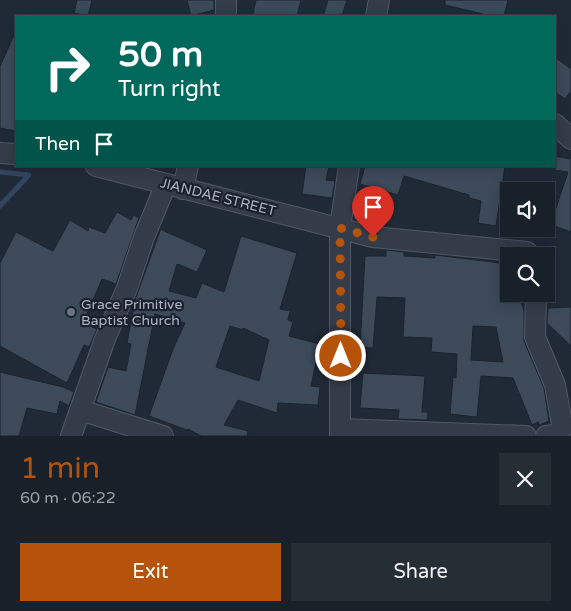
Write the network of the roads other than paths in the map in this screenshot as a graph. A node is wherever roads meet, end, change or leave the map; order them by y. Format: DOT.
graph roads {
  1 [pos="226,0"];
  2 [pos="379,0"];
  3 [pos="226,15"];
  4 [pos="376,15"];
  5 [pos="556,125"];
  6 [pos="571,138"];
  7 [pos="0,153"];
  8 [pos="15,154"];
  9 [pos="100,167"];
  10 [pos="187,167"];
  11 [pos="349,167"];
  12 [pos="174,187"];
  13 [pos="340,228"];
  14 [pos="500,249"];
  15 [pos="536,302"];
  16 [pos="80,410"];
  17 [pos="340,432"];
  18 [pos="71,436"];
  19 [pos="163,436"];
  20 [pos="526,436"];
  21 [pos="546,436"];
  1 -- 3 [label="street"];
  2 -- 4 [label="street"];
  5 -- 6 [label="street"];
  7 -- 8 [label="street"];
  9 -- 12 [label="street, JIANDAE STREET"];
  10 -- 12 [label="street"];
  11 -- 13 [label="street"];
  12 -- 13 [label="street, JIANDAE STREET"];
  12 -- 16 [label="street"];
  13 -- 14 [label="street, JIANDAE STREET"];
  13 -- 17 [label="street"];
  15 -- 21 [label="street"];
  16 -- 18 [label="street"];
  16 -- 19 [label="street"];
  17 -- 20 [label="street"];
}
